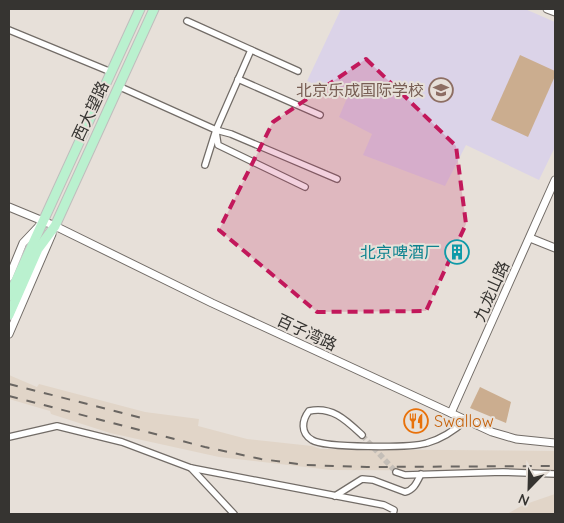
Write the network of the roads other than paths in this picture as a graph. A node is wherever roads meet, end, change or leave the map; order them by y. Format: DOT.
graph roads {
  1 [pos="140,9"];
  2 [pos="154,9"];
  3 [pos="547,9"];
  4 [pos="555,12"];
  5 [pos="187,21"];
  6 [pos="9,30"];
  7 [pos="251,50"];
  8 [pos="298,71"];
  9 [pos="111,72"];
  10 [pos="238,79"];
  11 [pos="118,86"];
  12 [pos="320,115"];
  13 [pos="216,130"];
  14 [pos="205,165"];
  15 [pos="337,178"];
  16 [pos="555,180"];
  17 [pos="305,187"];
  18 [pos="9,207"];
  19 [pos="43,221"];
  20 [pos="54,226"];
  21 [pos="530,238"];
  22 [pos="555,248"];
  23 [pos="9,277"];
  24 [pos="9,296"];
  25 [pos="9,315"];
  26 [pos="9,334"];
  27 [pos="451,413"];
  28 [pos="466,420"];
  29 [pos="362,435"];
  30 [pos="9,437"];
  31 [pos="555,443"];
  32 [pos="190,468"];
  33 [pos="396,472"];
  34 [pos="421,474"];
  35 [pos="555,474"];
  36 [pos="335,496"];
  37 [pos="234,514"];
  38 [pos="393,514"];
  1 -- 9 [label="main road, 西大望路"];
  2 -- 11 [label="main road, 西大望路"];
  3 -- 4 [label="street"];
  5 -- 7 [label="street"];
  6 -- 9 [label="street"];
  7 -- 8 [label="street"];
  7 -- 10 [label="street"];
  9 -- 19 [label="main road, 西大望路"];
  10 -- 12 [label="street"];
  10 -- 13 [label="street"];
  11 -- 13 [label="street"];
  11 -- 20 [label="main road, 西大望路"];
  13 -- 14 [label="street"];
  13 -- 15 [label="street"];
  13 -- 17 [label="street"];
  16 -- 21 [label="street, 九龙山路"];
  18 -- 19 [label="street"];
  19 -- 20 [label="street, 百子湾路"];
  19 -- 23 [label="street, 西大望路"];
  19 -- 24 [label="main road, 西大望路"];
  20 -- 25 [label="main road, 西大望路"];
  20 -- 26 [label="street, 西大望路"];
  20 -- 27 [label="street, 百子湾路"];
  21 -- 22 [label="street"];
  21 -- 27 [label="street, 九龙山路"];
  27 -- 28 [label="street, 百子湾路"];
  28 -- 29 [label="street"];
  28 -- 31 [label="street, 百子湾路"];
  30 -- 32 [label="street"];
  32 -- 36 [label="street"];
  32 -- 37 [label="street"];
  33 -- 34 [label="street"];
  34 -- 35 [label="street"];
  34 -- 36 [label="street"];
  36 -- 38 [label="street"];
}
